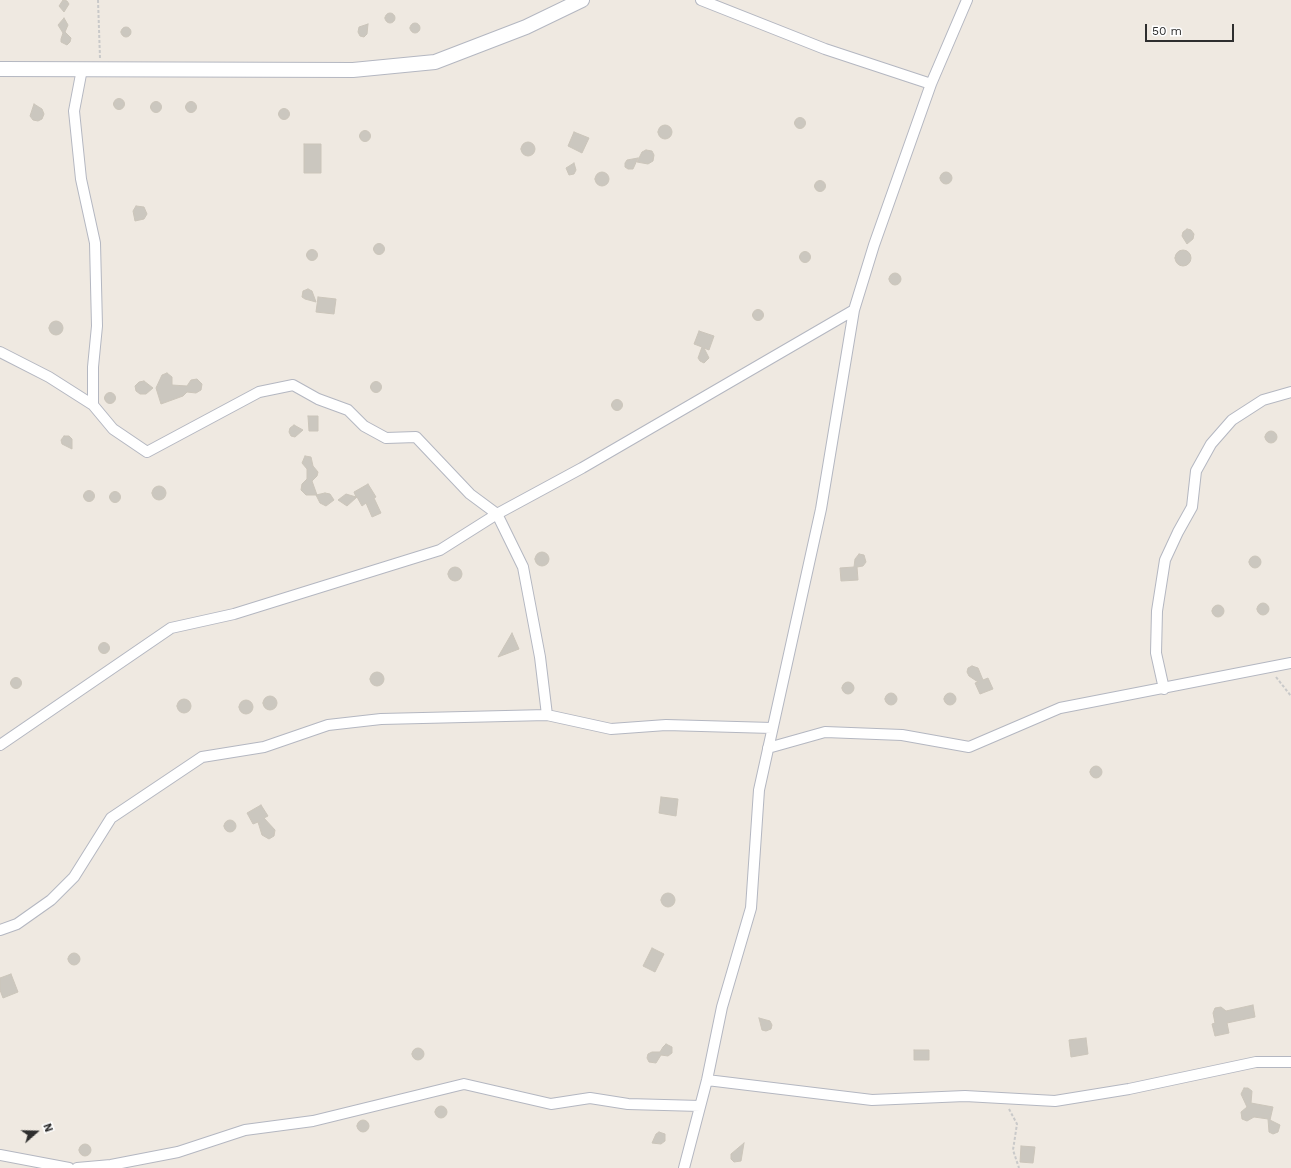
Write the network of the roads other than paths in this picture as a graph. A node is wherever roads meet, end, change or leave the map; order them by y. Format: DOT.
graph roads {
  1 [pos="582,0"];
  2 [pos="700,0"];
  3 [pos="967,0"];
  4 [pos="0,69"];
  5 [pos="82,69"];
  6 [pos="931,84"];
  7 [pos="854,310"];
  8 [pos="0,352"];
  9 [pos="1291,392"];
  10 [pos="93,405"];
  11 [pos="496,514"];
  12 [pos="1291,663"];
  13 [pos="1164,689"];
  14 [pos="547,715"];
  15 [pos="772,728"];
  16 [pos="0,745"];
  17 [pos="768,748"];
  18 [pos="0,930"];
  19 [pos="1291,1062"];
  20 [pos="707,1080"];
  21 [pos="700,1106"];
  22 [pos="0,1155"];
  23 [pos="68,1168"];
  24 [pos="77,1168"];
  25 [pos="684,1168"];
  1 -- 5 [label="street"];
  2 -- 6 [label="street"];
  3 -- 6 [label="street"];
  4 -- 5 [label="street"];
  5 -- 10 [label="street"];
  6 -- 7 [label="street"];
  7 -- 11 [label="street"];
  7 -- 15 [label="street"];
  8 -- 10 [label="street"];
  9 -- 13 [label="street"];
  10 -- 11 [label="street"];
  11 -- 14 [label="street"];
  11 -- 16 [label="street"];
  12 -- 13 [label="street"];
  13 -- 17 [label="street"];
  14 -- 15 [label="street"];
  14 -- 18 [label="street"];
  15 -- 17 [label="street"];
  17 -- 20 [label="street"];
  19 -- 20 [label="street"];
  20 -- 21 [label="street"];
  21 -- 24 [label="street"];
  21 -- 25 [label="street"];
  22 -- 23 [label="street"];
}
